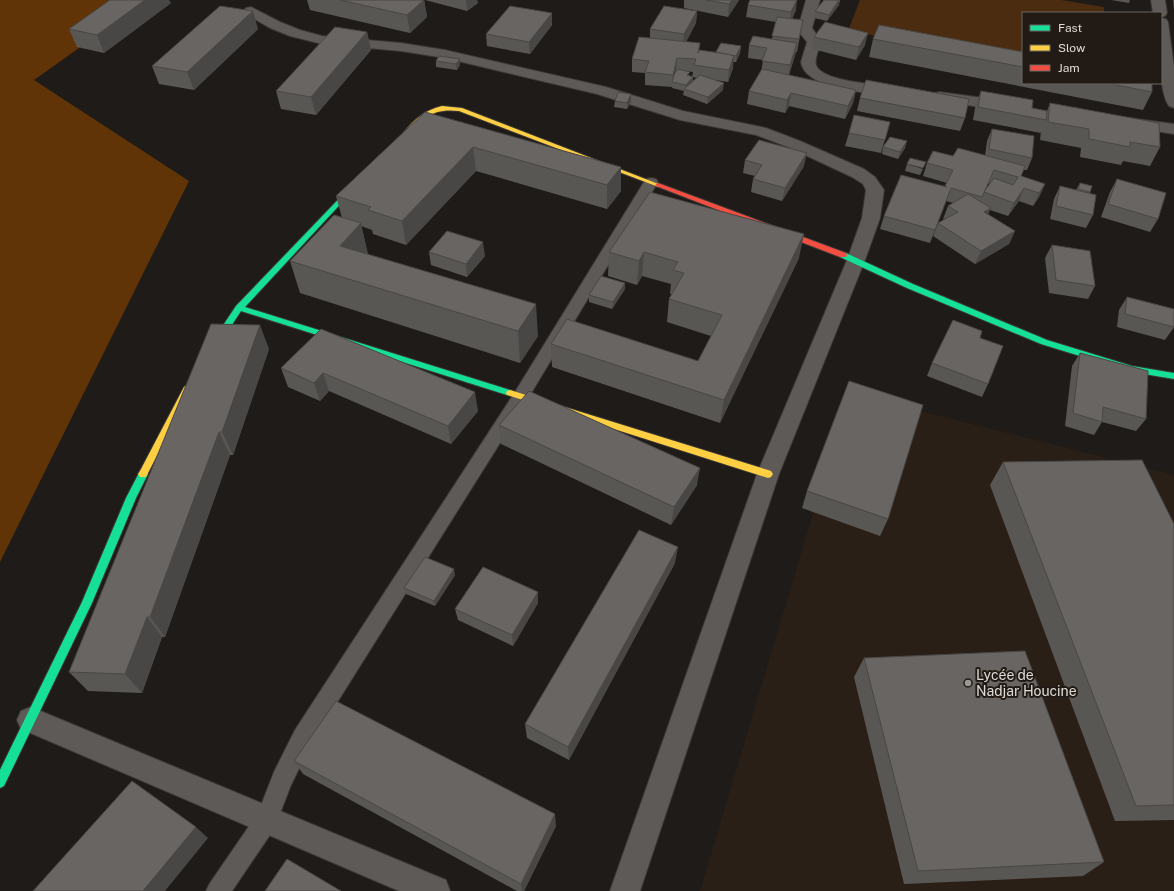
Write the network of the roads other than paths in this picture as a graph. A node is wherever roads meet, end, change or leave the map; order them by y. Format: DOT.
graph roads {
  1 [pos="813,0"];
  2 [pos="1158,0"];
  3 [pos="251,11"];
  4 [pos="1160,12"];
  5 [pos="1162,30"];
  6 [pos="909,93"];
  7 [pos="924,95"];
  8 [pos="1174,102"];
  9 [pos="1018,108"];
  10 [pos="1112,120"];
  11 [pos="1174,129"];
  12 [pos="397,142"];
  13 [pos="366,174"];
  14 [pos="651,182"];
  15 [pos="856,260"];
  16 [pos="239,308"];
  17 [pos="205,359"];
  18 [pos="1174,376"];
  19 [pos="193,379"];
  20 [pos="521,396"];
  21 [pos="768,474"];
  22 [pos="31,720"];
  23 [pos="0,782"];
  24 [pos="266,821"];
  25 [pos="218,891"];
  26 [pos="435,891"];
  27 [pos="625,891"];
  1 -- 6 [label="street"];
  2 -- 4 [label="street"];
  3 -- 15 [label="street"];
  5 -- 8 [label="street"];
  7 -- 9 [label="street"];
  10 -- 11 [label="street"];
  12 -- 14 [label="street"];
  13 -- 16 [label="street"];
  14 -- 15 [label="street"];
  14 -- 20 [label="lane"];
  15 -- 18 [label="street"];
  15 -- 21 [label="street"];
  16 -- 17 [label="street"];
  16 -- 20 [label="street"];
  19 -- 22 [label="street"];
  20 -- 21 [label="street"];
  20 -- 24 [label="lane"];
  21 -- 27 [label="street"];
  22 -- 23 [label="street"];
  22 -- 24 [label="street"];
  24 -- 25 [label="lane"];
  24 -- 26 [label="street"];
}
